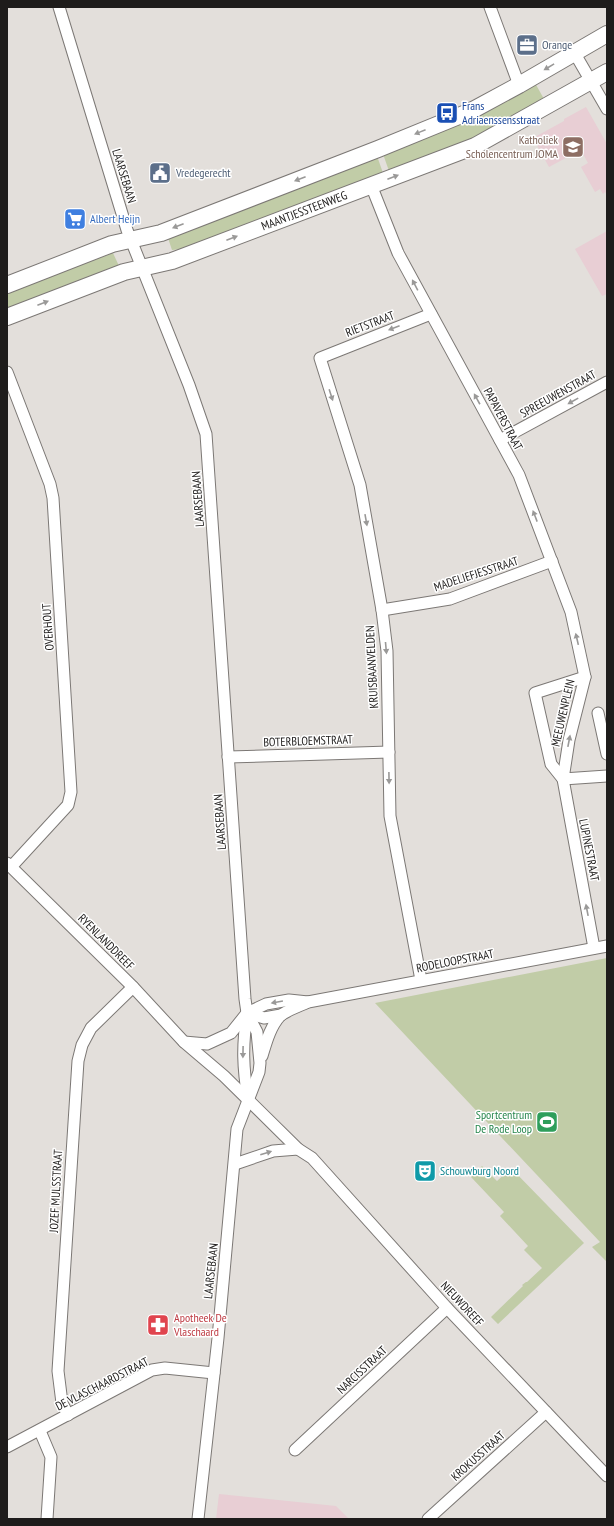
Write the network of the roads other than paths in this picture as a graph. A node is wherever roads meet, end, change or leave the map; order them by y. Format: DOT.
graph roads {
  1 [pos="59,7"];
  2 [pos="490,7"];
  3 [pos="607,34"];
  4 [pos="574,52"];
  5 [pos="607,72"];
  6 [pos="591,81"];
  7 [pos="519,85"];
  8 [pos="607,109"];
  9 [pos="371,186"];
  10 [pos="131,239"];
  11 [pos="143,267"];
  12 [pos="7,285"];
  13 [pos="430,314"];
  14 [pos="7,317"];
  15 [pos="320,358"];
  16 [pos="7,372"];
  17 [pos="607,382"];
  18 [pos="500,440"];
  19 [pos="552,561"];
  20 [pos="382,610"];
  21 [pos="585,677"];
  22 [pos="598,713"];
  23 [pos="389,752"];
  24 [pos="607,754"];
  25 [pos="228,757"];
  26 [pos="607,776"];
  27 [pos="562,779"];
  28 [pos="9,865"];
  29 [pos="607,946"];
  30 [pos="594,948"];
  31 [pos="421,980"];
  32 [pos="133,987"];
  33 [pos="308,1002"];
  34 [pos="247,1013"];
  35 [pos="281,1015"];
  36 [pos="184,1042"];
  37 [pos="260,1063"];
  38 [pos="248,1100"];
  39 [pos="298,1149"];
  40 [pos="235,1164"];
  41 [pos="448,1308"];
  42 [pos="214,1374"];
  43 [pos="546,1412"];
  44 [pos="68,1415"];
  45 [pos="40,1431"];
  46 [pos="7,1447"];
  47 [pos="295,1450"];
  48 [pos="607,1476"];
  49 [pos="47,1519"];
  50 [pos="198,1519"];
  51 [pos="428,1519"];
  1 -- 10 [label="street, LAARSEBAAN"];
  2 -- 7 [label="street"];
  3 -- 4 [label="street"];
  4 -- 6 [label="street"];
  4 -- 7 [label="street, one-way"];
  5 -- 6 [label="street, MAANTJESSTEENWEG"];
  6 -- 8 [label="street"];
  9 -- 6 [label="street, MAANTJESSTEENWEG, one-way"];
  7 -- 10 [label="street, one-way"];
  11 -- 9 [label="street, MAANTJESSTEENWEG, one-way"];
  13 -- 9 [label="street, PAPAVERSTRAAT, one-way"];
  10 -- 11 [label="street, LAARSEBAAN"];
  10 -- 12 [label="street"];
  14 -- 11 [label="street, MAANTJESSTEENWEG, one-way"];
  11 -- 25 [label="street, LAARSEBAAN"];
  13 -- 15 [label="street, RIETSTRAAT, one-way"];
  18 -- 13 [label="street, PAPAVERSTRAAT, one-way"];
  15 -- 20 [label="street, KRUISBAANVELDEN, one-way"];
  16 -- 28 [label="street, OVERHOUT"];
  17 -- 18 [label="street, SPREEUWENSTRAAT, one-way"];
  19 -- 18 [label="street, PAPAVERSTRAAT, one-way"];
  19 -- 20 [label="street, MADELIEFJESSTRAAT"];
  21 -- 19 [label="street, PAPAVERSTRAAT, one-way"];
  20 -- 23 [label="street, KRUISBAANVELDEN, one-way"];
  27 -- 21 [label="street, MEEUWENPLEIN, one-way"];
  21 -- 27 [label="street, MEEUWENPLEIN"];
  22 -- 24 [label="street"];
  23 -- 25 [label="street, BOTERBLOEMSTRAAT"];
  23 -- 31 [label="street, KRUISBAANVELDEN, one-way"];
  25 -- 34 [label="street, LAARSEBAAN"];
  26 -- 27 [label="street"];
  30 -- 27 [label="street, LUPINESTRAAT, one-way"];
  28 -- 32 [label="street, RYENLANDDREEF"];
  29 -- 30 [label="street, RODELOOPSTRAAT"];
  30 -- 31 [label="street, RODELOOPSTRAAT"];
  31 -- 33 [label="street, RODELOOPSTRAAT"];
  32 -- 36 [label="street, RYENLANDDREEF"];
  32 -- 44 [label="street, JOZEF MULSSTRAAT"];
  33 -- 34 [label="street, RODELOOPSTRAAT, one-way"];
  33 -- 35 [label="street, RODELOOPSTRAAT"];
  34 -- 35 [label="street, RODELOOPSTRAAT"];
  34 -- 36 [label="street"];
  34 -- 37 [label="street, LAARSEBAAN"];
  34 -- 38 [label="street, LAARSEBAAN, one-way"];
  35 -- 37 [label="street"];
  36 -- 38 [label="street, RYENLANDDREEF"];
  37 -- 38 [label="street, LAARSEBAAN"];
  38 -- 39 [label="street, NIEUWDREEF"];
  38 -- 40 [label="street, LAARSEBAAN"];
  40 -- 39 [label="street, one-way"];
  39 -- 41 [label="street, NIEUWDREEF"];
  40 -- 42 [label="street, LAARSEBAAN"];
  41 -- 43 [label="street, NIEUWDREEF"];
  41 -- 47 [label="street, NARCISSTRAAT"];
  42 -- 44 [label="street, DE VLASCHAARDSTRAAT"];
  42 -- 50 [label="street, LAARSEBAAN"];
  43 -- 48 [label="street, NIEUWDREEF"];
  43 -- 51 [label="street, KROKUSSTRAAT"];
  44 -- 45 [label="street, DE VLASCHAARDSTRAAT"];
  45 -- 46 [label="street, DE VLASCHAARDSTRAAT"];
  45 -- 49 [label="street"];
}
